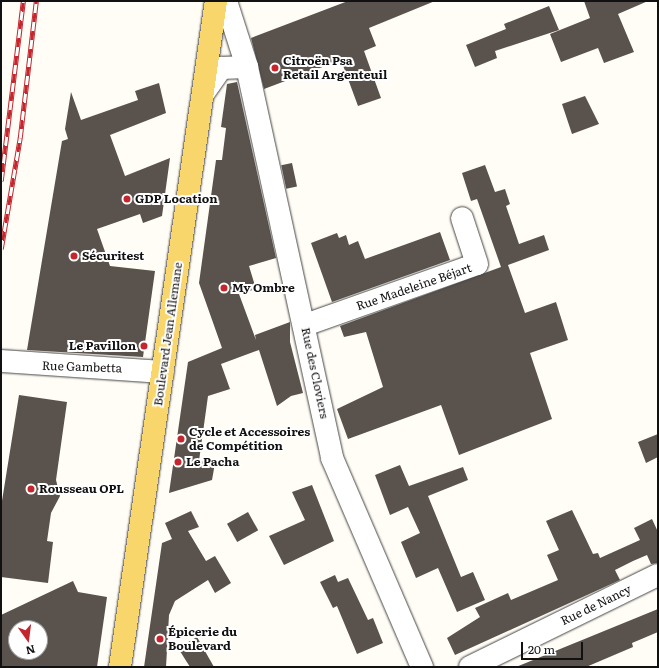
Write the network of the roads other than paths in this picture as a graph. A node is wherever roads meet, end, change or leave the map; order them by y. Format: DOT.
graph roads {
  1 [pos="216,1"];
  2 [pos="226,1"];
  3 [pos="246,66"];
  4 [pos="203,94"];
  5 [pos="462,218"];
  6 [pos="305,325"];
  7 [pos="1,361"];
  8 [pos="163,372"];
  9 [pos="658,575"];
  10 [pos="120,667"];
  11 [pos="422,667"];
  12 [pos="470,667"];
  1 -- 4 [label="main road, Boulevard Jean Allemane"];
  2 -- 3 [label="street, Rue des Cloviers"];
  3 -- 4 [label="street"];
  3 -- 6 [label="street, Rue des Cloviers"];
  4 -- 8 [label="main road, Boulevard Jean Allemane"];
  5 -- 6 [label="street, Rue Madeleine Béjart"];
  6 -- 11 [label="street, Rue des Cloviers"];
  7 -- 8 [label="street, Rue Gambetta"];
  8 -- 10 [label="main road, Boulevard Jean Allemane"];
  9 -- 12 [label="street, Rue de Nancy"];
}
